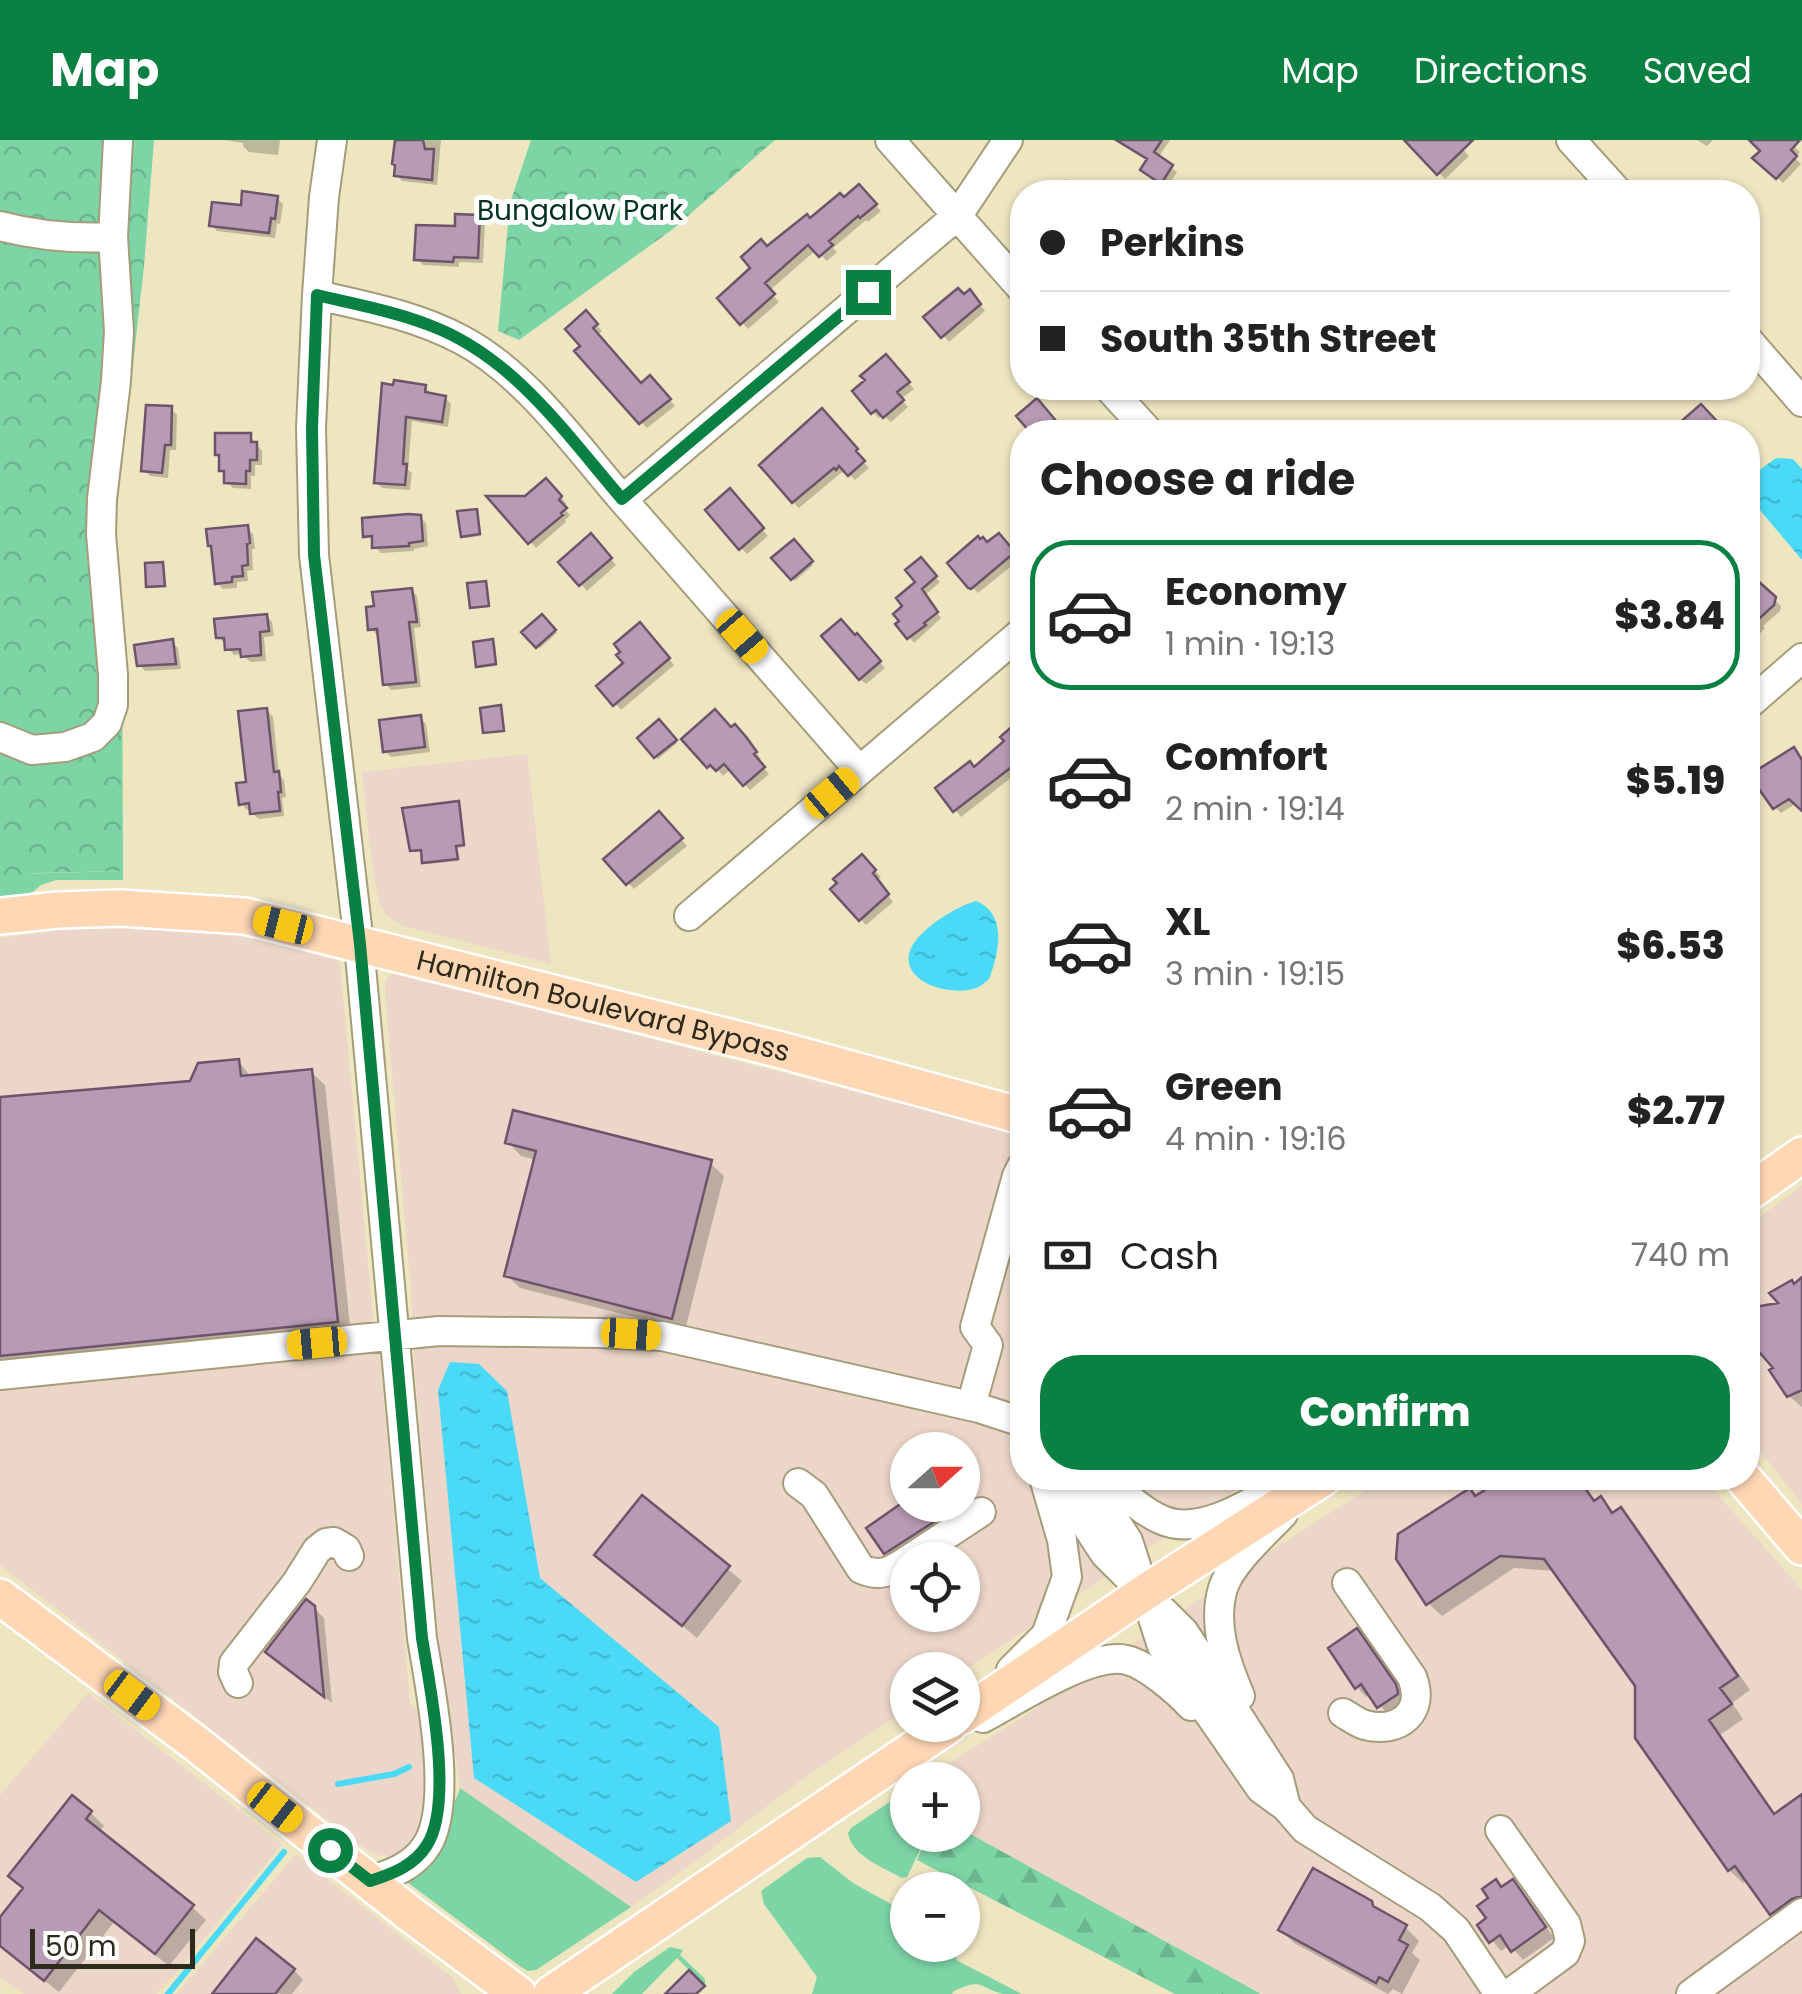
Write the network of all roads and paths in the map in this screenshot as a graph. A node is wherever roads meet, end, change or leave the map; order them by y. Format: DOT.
graph roads {
  1 [pos="118,140"];
  2 [pos="332,140"];
  3 [pos="890,140"];
  4 [pos="1008,140"];
  5 [pos="1571,140"];
  6 [pos="1607,180"];
  7 [pos="958,215"];
  8 [pos="0,226"];
  9 [pos="113,238"];
  10 [pos="1010,275"];
  11 [pos="317,295"];
  12 [pos="1760,354"];
  13 [pos="1120,400"];
  14 [pos="1802,402"];
  15 [pos="1138,420"];
  16 [pos="622,499"];
  17 [pos="1010,642"];
  18 [pos="1802,658"];
  19 [pos="1760,694"];
  20 [pos="0,737"];
  21 [pos="859,770"];
  22 [pos="0,916"];
  23 [pos="689,916"];
  24 [pos="360,944"];
  25 [pos="1010,1113"];
  26 [pos="1802,1155"];
  27 [pos="1760,1185"];
  28 [pos="1010,1201"];
  29 [pos="395,1335"];
  30 [pos="0,1375"];
  31 [pos="997,1414"];
  32 [pos="798,1483"];
  33 [pos="1047,1490"];
  34 [pos="1063,1490"];
  35 [pos="1095,1490"];
  36 [pos="1120,1490"];
  37 [pos="1286,1490"];
  38 [pos="1295,1490"];
  39 [pos="1300,1490"];
  40 [pos="1752,1490"];
  41 [pos="981,1512"];
  42 [pos="935,1542"];
  43 [pos="1802,1547"];
  44 [pos="349,1556"];
  45 [pos="890,1571"];
  46 [pos="1347,1583"];
  47 [pos="1144,1593"];
  48 [pos="0,1596"];
  49 [pos="238,1683"];
  50 [pos="980,1699"];
  51 [pos="980,1704"];
  52 [pos="1344,1714"];
  53 [pos="924,1742"];
  54 [pos="888,1766"];
  55 [pos="1275,1792"];
  56 [pos="1500,1830"];
  57 [pos="370,1881"];
  58 [pos="1802,1912"];
  59 [pos="518,1994"];
  60 [pos="551,1994"];
  61 [pos="1500,1994"];
  62 [pos="1509,1994"];
  63 [pos="1691,1994"];
  1 -- 9 [label="street"];
  2 -- 11 [label="street"];
  3 -- 7 [label="street"];
  4 -- 7 [label="street"];
  5 -- 6 [label="street"];
  7 -- 10 [label="street"];
  7 -- 16 [label="street"];
  8 -- 9 [label="street"];
  9 -- 20 [label="street"];
  11 -- 16 [label="street"];
  11 -- 24 [label="street"];
  12 -- 14 [label="street"];
  13 -- 15 [label="street"];
  16 -- 21 [label="street"];
  17 -- 21 [label="street"];
  18 -- 19 [label="street"];
  21 -- 23 [label="street"];
  22 -- 24 [label="main road, Hamilton Boulevard Bypass"];
  24 -- 25 [label="main road, Hamilton Boulevard Bypass"];
  24 -- 29 [label="street"];
  26 -- 27 [label="main road"];
  28 -- 31 [label="street"];
  29 -- 30 [label="street"];
  29 -- 31 [label="street"];
  29 -- 57 [label="street"];
  32 -- 45 [label="street"];
  33 -- 50 [label="street"];
  34 -- 47 [label="street"];
  35 -- 47 [label="street"];
  36 -- 37 [label="street"];
  38 -- 47 [label="main road"];
  39 -- 55 [label="street"];
  40 -- 43 [label="main road"];
  41 -- 42 [label="street"];
  44 -- 49 [label="street"];
  46 -- 52 [label="street"];
  47 -- 51 [label="main road"];
  47 -- 55 [label="street"];
  48 -- 57 [label="main road"];
  53 -- 54 [label="main road"];
  54 -- 55 [label="street"];
  54 -- 60 [label="main road"];
  55 -- 61 [label="street"];
  56 -- 62 [label="street"];
  57 -- 59 [label="main road"];
  58 -- 63 [label="street"];
}
